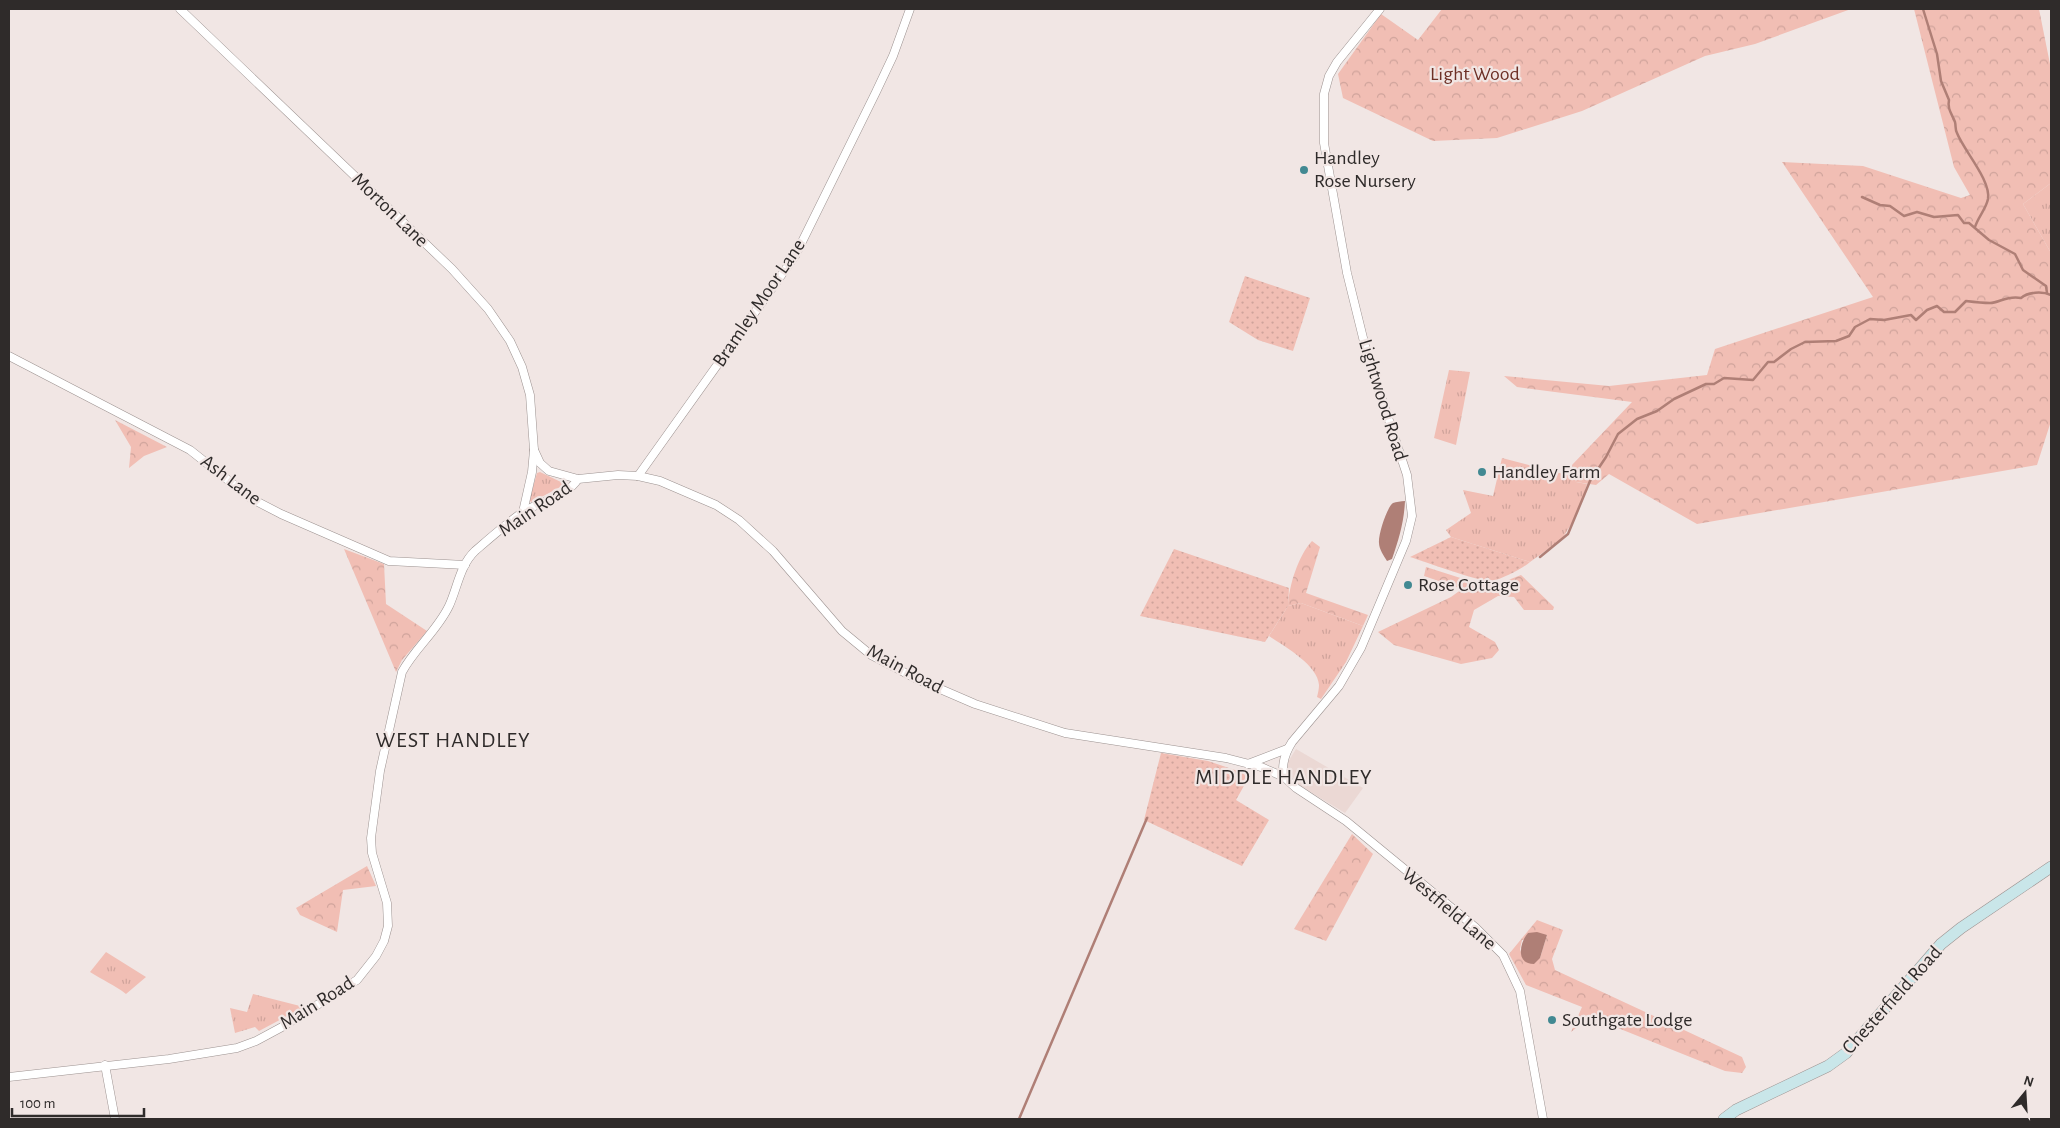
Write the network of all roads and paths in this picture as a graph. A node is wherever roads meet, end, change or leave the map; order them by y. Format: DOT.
graph roads {
  1 [pos="180,9"];
  2 [pos="910,9"];
  3 [pos="1380,9"];
  4 [pos="9,356"];
  5 [pos="534,450"];
  6 [pos="638,476"];
  7 [pos="578,479"];
  8 [pos="524,512"];
  9 [pos="465,566"];
  10 [pos="1287,749"];
  11 [pos="1248,764"];
  12 [pos="1284,777"];
  13 [pos="2051,867"];
  14 [pos="104,1065"];
  15 [pos="9,1077"];
  16 [pos="115,1119"];
  17 [pos="1543,1119"];
  18 [pos="1724,1119"];
  1 -- 5 [label="street, Morton Lane"];
  2 -- 6 [label="street, Bramley Moor Lane"];
  3 -- 10 [label="street, Lightwood Road"];
  4 -- 9 [label="street, Ash Lane"];
  5 -- 7 [label="street"];
  5 -- 8 [label="street, Morton Lane"];
  6 -- 7 [label="street, Main Road"];
  6 -- 11 [label="street, Main Road"];
  7 -- 8 [label="street, Main Road"];
  8 -- 9 [label="street, Main Road"];
  9 -- 14 [label="street, Main Road"];
  10 -- 11 [label="street"];
  10 -- 12 [label="street"];
  11 -- 12 [label="street, Main Road"];
  12 -- 17 [label="street, Westfield Lane"];
  13 -- 18 [label="main road, Chesterfield Road"];
  14 -- 15 [label="street, Main Road"];
  14 -- 16 [label="street"];
}
